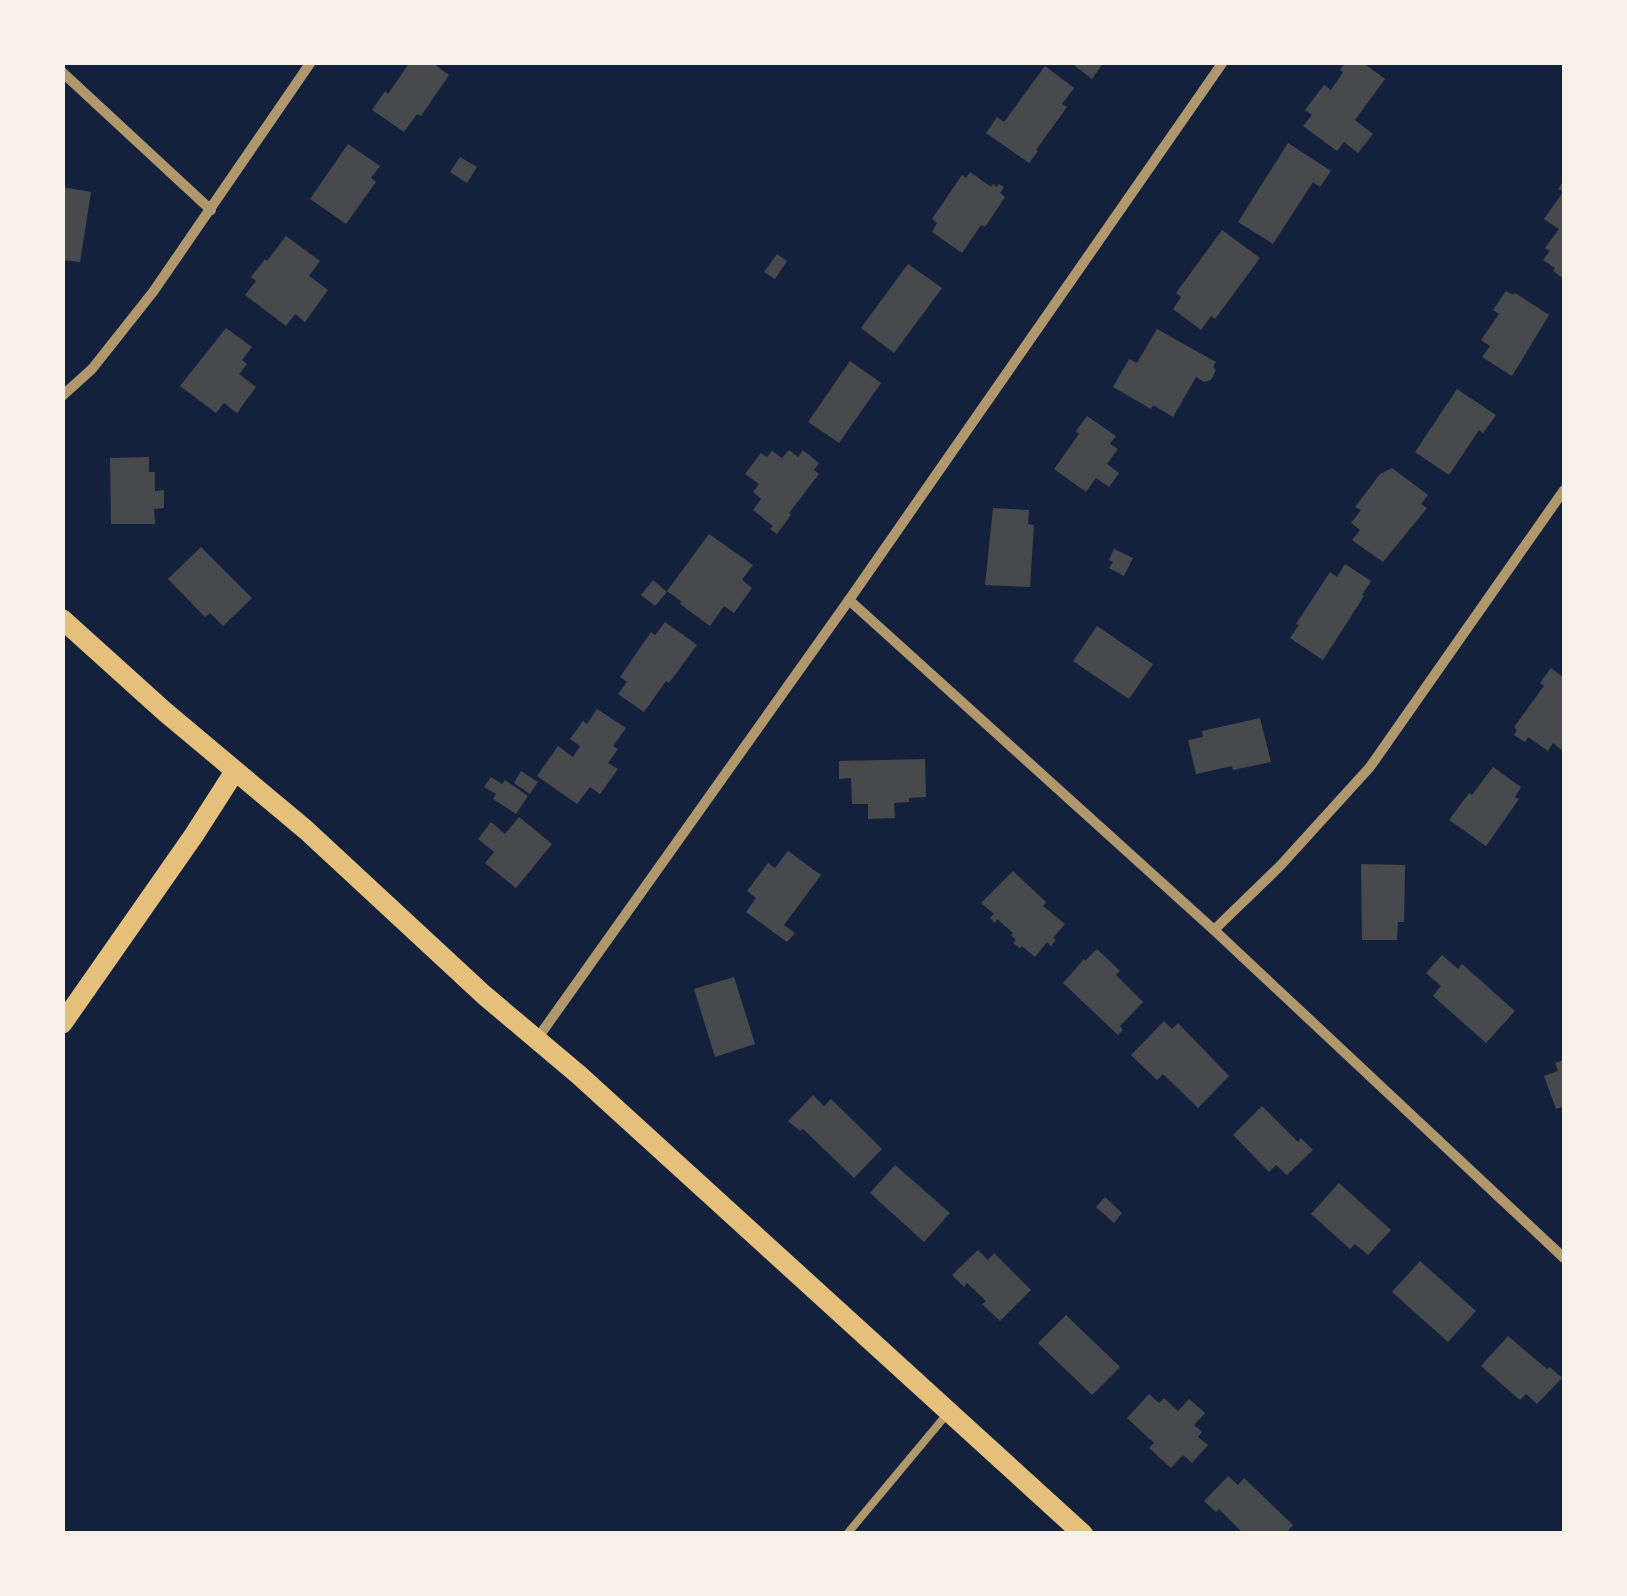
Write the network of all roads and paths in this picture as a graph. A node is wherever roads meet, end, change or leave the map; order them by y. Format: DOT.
graph roads {
  1 [pos="310,62"];
  2 [pos="1222,62"];
  3 [pos="62,72"];
  4 [pos="210,210"];
  5 [pos="62,396"];
  6 [pos="1564,490"];
  7 [pos="849,600"];
  8 [pos="62,619"];
  9 [pos="235,771"];
  10 [pos="1214,930"];
  11 [pos="62,1024"];
  12 [pos="536,1040"];
  13 [pos="1564,1258"];
  14 [pos="950,1410"];
  15 [pos="847,1534"];
  16 [pos="1083,1534"];
  1 -- 4 [label="street"];
  2 -- 7 [label="street"];
  3 -- 4 [label="street"];
  4 -- 5 [label="street"];
  6 -- 10 [label="street"];
  7 -- 10 [label="street"];
  7 -- 12 [label="street"];
  8 -- 9 [label="main road"];
  9 -- 11 [label="main road"];
  9 -- 12 [label="main road"];
  10 -- 13 [label="street"];
  12 -- 14 [label="main road"];
  14 -- 15 [label="lane"];
  14 -- 16 [label="main road"];
}
